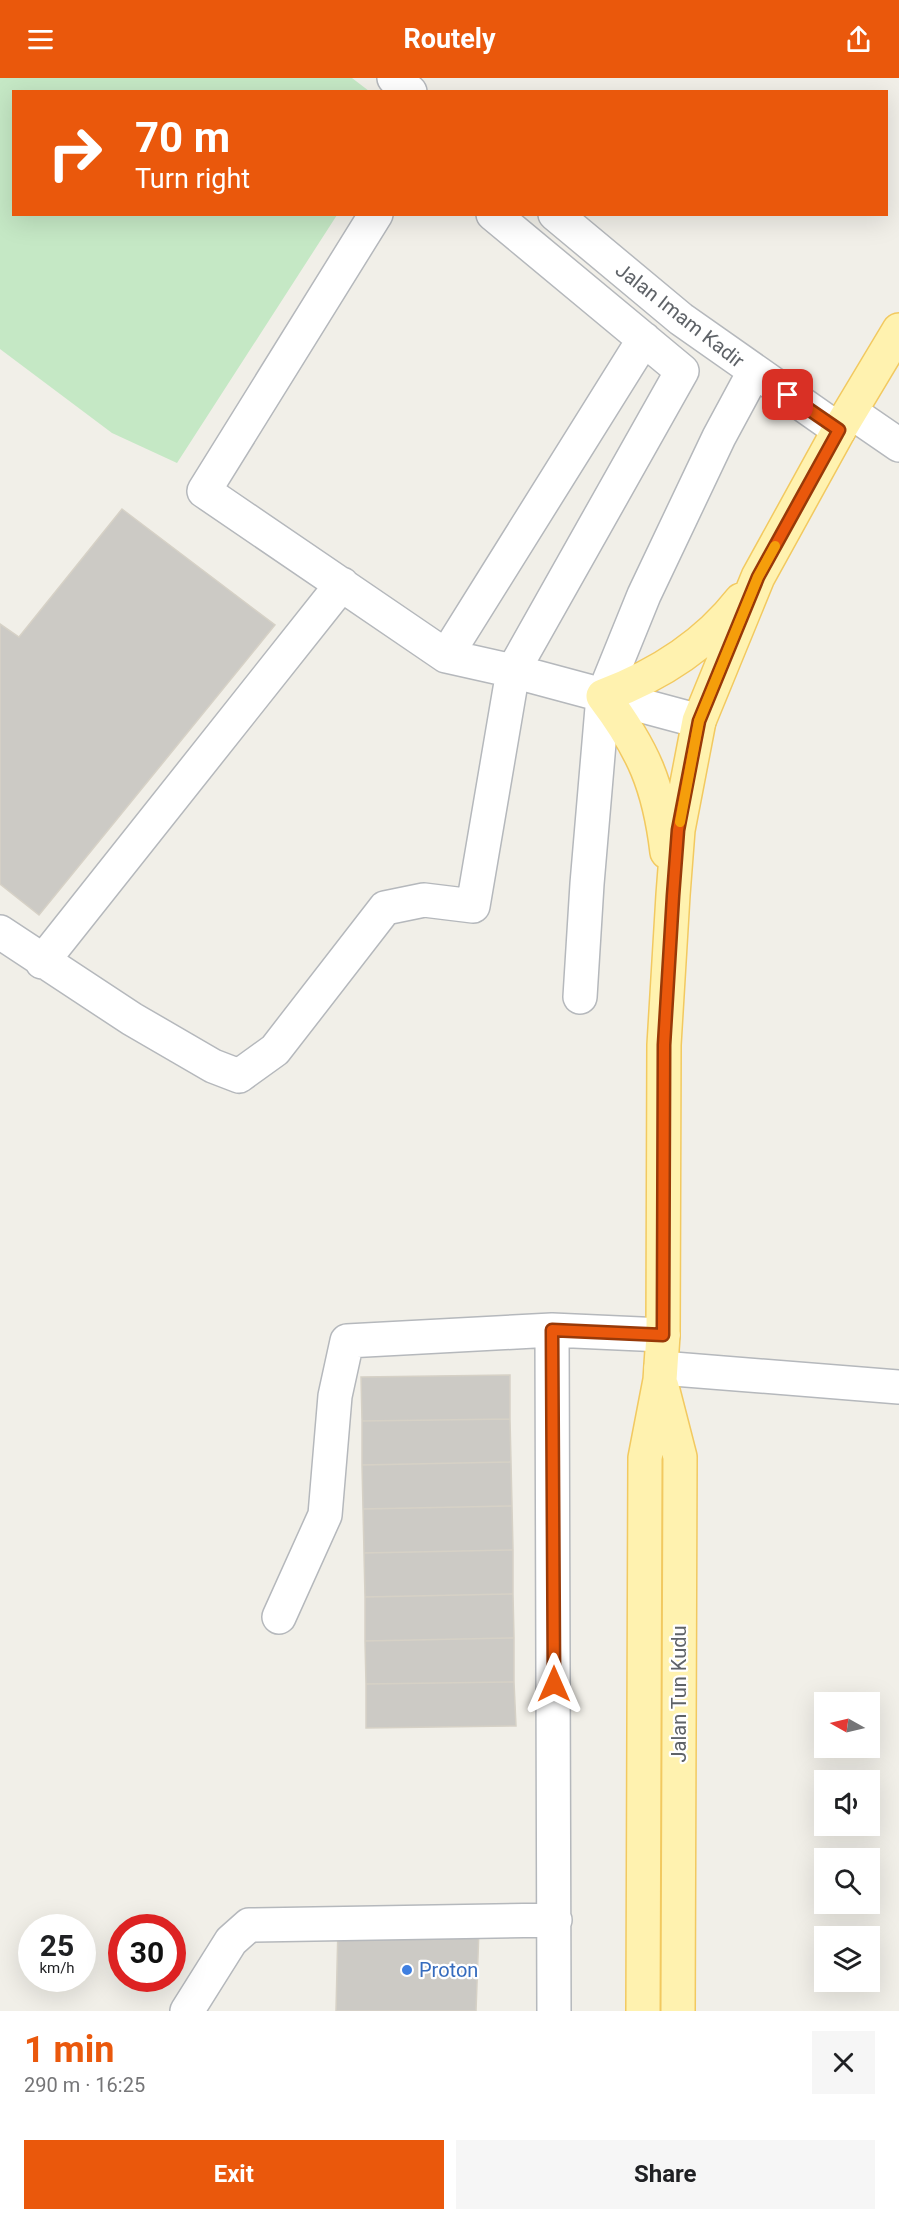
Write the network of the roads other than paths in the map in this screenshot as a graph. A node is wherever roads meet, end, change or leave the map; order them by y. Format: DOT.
graph roads {
  1 [pos="394,78"];
  2 [pos="408,90"];
  3 [pos="375,216"];
  4 [pos="495,216"];
  5 [pos="557,216"];
  6 [pos="899,330"];
  7 [pos="644,339"];
  8 [pos="753,372"];
  9 [pos="845,421"];
  10 [pos="899,445"];
  11 [pos="758,577"];
  12 [pos="342,584"];
  13 [pos="446,656"];
  14 [pos="513,671"];
  15 [pos="603,696"];
  16 [pos="699,721"];
  17 [pos="673,896"];
  18 [pos="0,932"];
  19 [pos="42,962"];
  20 [pos="580,997"];
  21 [pos="552,1330"];
  22 [pos="663,1335"];
  23 [pos="660,1374"];
  24 [pos="899,1387"];
  25 [pos="279,1617"];
  26 [pos="555,1920"];
  27 [pos="642,2008"];
  28 [pos="678,2008"];
  29 [pos="186,2011"];
  30 [pos="554,2011"];
  1 -- 2 [label="street"];
  3 -- 12 [label="street"];
  4 -- 7 [label="street"];
  5 -- 8 [label="street, Jalan Imam Kadir"];
  6 -- 9 [label="main road, Jalan Tun Kudu"];
  7 -- 13 [label="street"];
  7 -- 14 [label="street"];
  8 -- 9 [label="street, Jalan Imam Kadir"];
  8 -- 15 [label="street"];
  9 -- 10 [label="street, Jalan Imam Kadir"];
  9 -- 11 [label="main road, Jalan Tun Kudu"];
  11 -- 15 [label="main road"];
  11 -- 16 [label="main road, Jalan Tun Kudu"];
  12 -- 13 [label="street"];
  12 -- 19 [label="street"];
  13 -- 14 [label="street"];
  14 -- 15 [label="street"];
  14 -- 19 [label="street"];
  15 -- 16 [label="street"];
  15 -- 17 [label="main road"];
  15 -- 20 [label="street"];
  16 -- 17 [label="main road, Jalan Tun Kudu"];
  17 -- 22 [label="main road, Jalan Tun Kudu"];
  18 -- 19 [label="street"];
  21 -- 22 [label="street"];
  21 -- 25 [label="street"];
  21 -- 26 [label="street"];
  22 -- 23 [label="main road, Jalan Tun Kudu"];
  23 -- 24 [label="street"];
  23 -- 27 [label="main road, Jalan Tun Kudu"];
  23 -- 28 [label="main road, Jalan Tun Kudu"];
  26 -- 29 [label="street"];
  26 -- 30 [label="street"];
}
